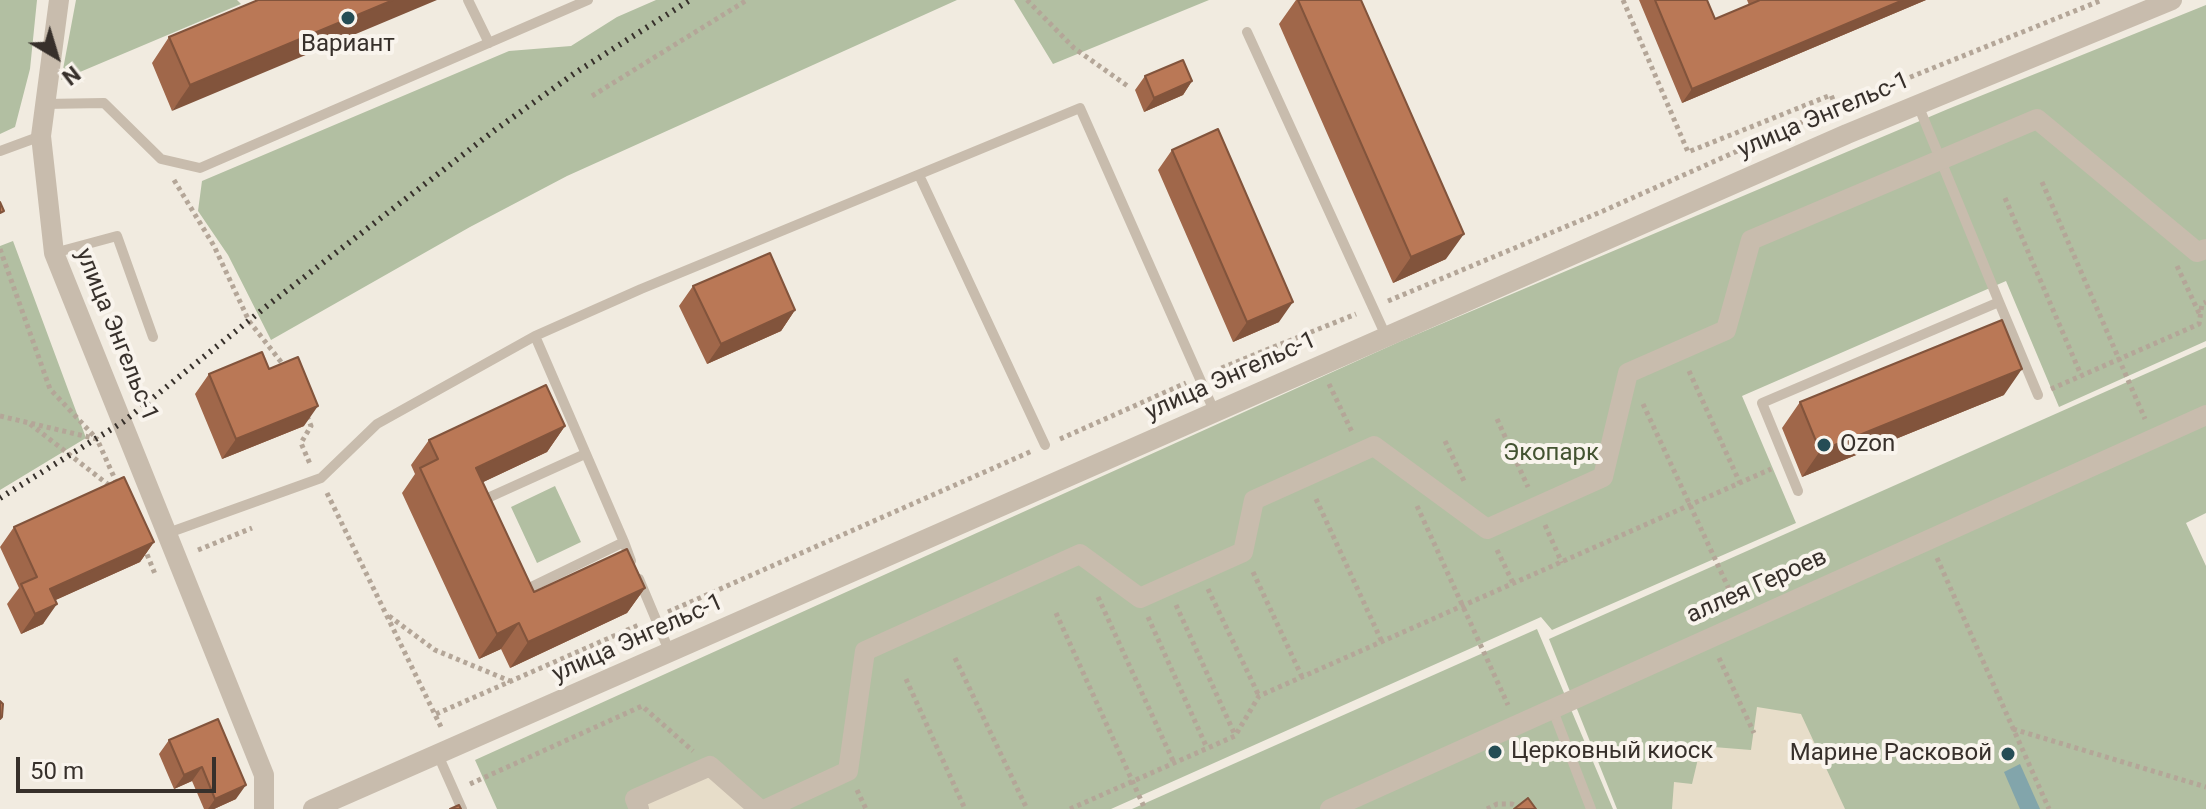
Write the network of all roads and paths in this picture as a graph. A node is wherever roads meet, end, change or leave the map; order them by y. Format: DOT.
graph roads {
  1 [pos="59,0"];
  2 [pos="468,0"];
  3 [pos="588,0"];
  4 [pos="747,0"];
  5 [pos="1027,0"];
  6 [pos="1623,0"];
  7 [pos="2102,0"];
  8 [pos="2172,0"];
  9 [pos="1247,32"];
  10 [pos="489,43"];
  11 [pos="1129,87"];
  12 [pos="592,96"];
  13 [pos="44,104"];
  14 [pos="1918,105"];
  15 [pos="1836,107"];
  16 [pos="1847,134"];
  17 [pos="41,136"];
  18 [pos="0,151"];
  19 [pos="1941,158"];
  20 [pos="161,159"];
  21 [pos="919,175"];
  22 [pos="2042,182"];
  23 [pos="2005,198"];
  24 [pos="0,249"];
  25 [pos="2206,249"];
  26 [pos="54,253"];
  27 [pos="1999,302"];
  28 [pos="2206,302"];
  29 [pos="1373,307"];
  30 [pos="535,336"];
  31 [pos="1306,336"];
  32 [pos="1386,336"];
  33 [pos="153,337"];
  34 [pos="1680,351"];
  35 [pos="2118,359"];
  36 [pos="1320,366"];
  37 [pos="289,372"];
  38 [pos="1628,373"];
  39 [pos="2081,375"];
  40 [pos="1199,377"];
  41 [pos="2038,395"];
  42 [pos="305,412"];
  43 [pos="1215,413"];
  44 [pos="2206,415"];
  45 [pos="0,416"];
  46 [pos="26,421"];
  47 [pos="2154,438"];
  48 [pos="97,439"];
  49 [pos="1045,445"];
  50 [pos="1362,452"];
  51 [pos="585,454"];
  52 [pos="1786,462"];
  53 [pos="321,478"];
  54 [pos="1740,483"];
  55 [pos="1798,491"];
  56 [pos="1316,499"];
  57 [pos="1689,505"];
  58 [pos="1416,506"];
  59 [pos="487,514"];
  60 [pos="252,528"];
  61 [pos="168,533"];
  62 [pos="139,536"];
  63 [pos="1929,539"];
  64 [pos="624,542"];
  65 [pos="1243,552"];
  66 [pos="177,558"];
  67 [pos="151,564"];
  68 [pos="1199,572"];
  69 [pos="156,577"];
  70 [pos="517,578"];
  71 [pos="1168,586"];
  72 [pos="1097,595"];
  73 [pos="1140,598"];
  74 [pos="1463,607"];
  75 [pos="1056,613"];
  76 [pos="388,615"];
  77 [pos="655,618"];
  78 [pos="1744,621"];
  79 [pos="1709,636"];
  80 [pos="1382,642"];
  81 [pos="670,653"];
  82 [pos="955,658"];
  83 [pos="1302,677"];
  84 [pos="906,679"];
  85 [pos="511,682"];
  86 [pos="1259,696"];
  87 [pos="1552,708"];
  88 [pos="436,714"];
  89 [pos="1516,724"];
  90 [pos="2013,729"];
  91 [pos="1754,733"];
  92 [pos="444,734"];
  93 [pos="1235,736"];
  94 [pos="1207,748"];
  95 [pos="438,755"];
  96 [pos="1174,763"];
  97 [pos="710,766"];
  98 [pos="1133,781"];
  99 [pos="466,786"];
  100 [pos="2206,787"];
  101 [pos="264,809"];
  102 [pos="313,809"];
  103 [pos="462,809"];
  104 [pos="639,809"];
  105 [pos="759,809"];
  106 [pos="766,809"];
  107 [pos="965,809"];
  108 [pos="1027,809"];
  109 [pos="1070,809"];
  110 [pos="1145,809"];
  111 [pos="1330,809"];
  112 [pos="1487,809"];
  113 [pos="1523,809"];
  114 [pos="1591,809"];
  115 [pos="2049,809"];
  1 -- 13 [label="street, улица Энгельс-1"];
  2 -- 10 [label="lane"];
  3 -- 10 [label="lane"];
  4 -- 12 [label="path"];
  5 -- 11 [label="path"];
  6 -- 15 [label="path"];
  7 -- 15 [label="path"];
  8 -- 14 [label="street, улица Энгельс-1"];
  9 -- 29 [label="lane"];
  10 -- 20 [label="lane"];
  13 -- 17 [label="street, улица Энгельс-1"];
  13 -- 20 [label="lane"];
  14 -- 16 [label="street, улица Энгельс-1"];
  14 -- 19 [label="lane"];
  15 -- 16 [label="path"];
  15 -- 29 [label="path"];
  16 -- 32 [label="street, улица Энгельс-1"];
  17 -- 18 [label="lane"];
  17 -- 26 [label="street, улица Энгельс-1"];
  19 -- 25 [label="street"];
  19 -- 27 [label="lane"];
  19 -- 34 [label="street"];
  20 -- 37 [label="path"];
  21 -- 30 [label="lane"];
  21 -- 40 [label="lane"];
  21 -- 49 [label="lane"];
  22 -- 35 [label="path"];
  23 -- 39 [label="path"];
  24 -- 48 [label="path"];
  26 -- 33 [label="lane"];
  26 -- 61 [label="street, улица Энгельс-1"];
  27 -- 41 [label="lane"];
  27 -- 52 [label="lane"];
  28 -- 35 [label="path"];
  29 -- 31 [label="path"];
  29 -- 32 [label="lane"];
  30 -- 51 [label="lane"];
  30 -- 53 [label="lane"];
  31 -- 36 [label="path"];
  31 -- 40 [label="path"];
  32 -- 36 [label="street, улица Энгельс-1"];
  34 -- 38 [label="street"];
  34 -- 54 [label="path"];
  35 -- 39 [label="path"];
  35 -- 47 [label="path"];
  36 -- 43 [label="street, улица Энгельс-1"];
  36 -- 50 [label="path"];
  38 -- 50 [label="street"];
  38 -- 57 [label="path"];
  39 -- 41 [label="path"];
  40 -- 43 [label="lane"];
  40 -- 49 [label="path"];
  42 -- 53 [label="path"];
  43 -- 81 [label="street, улица Энгельс-1"];
  44 -- 47 [label="street, аллея Героев"];
  45 -- 46 [label="path"];
  46 -- 48 [label="path"];
  46 -- 48 [label="path"];
  47 -- 63 [label="street, аллея Героев"];
  49 -- 77 [label="path"];
  50 -- 65 [label="street"];
  51 -- 59 [label="lane"];
  51 -- 64 [label="lane"];
  52 -- 54 [label="path"];
  52 -- 55 [label="lane"];
  53 -- 61 [label="lane"];
  53 -- 76 [label="path"];
  54 -- 57 [label="path"];
  56 -- 80 [label="path"];
  57 -- 74 [label="path"];
  57 -- 78 [label="path"];
  58 -- 74 [label="path"];
  60 -- 66 [label="path"];
  61 -- 66 [label="street, улица Энгельс-1"];
  62 -- 67 [label="path"];
  63 -- 78 [label="street, аллея Героев"];
  63 -- 90 [label="path"];
  64 -- 70 [label="lane"];
  64 -- 77 [label="lane"];
  65 -- 68 [label="street"];
  65 -- 83 [label="path"];
  66 -- 67 [label="path"];
  66 -- 101 [label="street, улица Энгельс-1"];
  67 -- 69 [label="path"];
  68 -- 71 [label="street"];
  68 -- 86 [label="path"];
  71 -- 73 [label="street"];
  71 -- 93 [label="path"];
  72 -- 96 [label="path"];
  73 -- 94 [label="path"];
  73 -- 106 [label="street"];
  74 -- 80 [label="path"];
  74 -- 89 [label="path"];
  75 -- 98 [label="path"];
  76 -- 85 [label="path"];
  76 -- 88 [label="path"];
  77 -- 81 [label="lane"];
  77 -- 85 [label="path"];
  78 -- 79 [label="street, аллея Героев"];
  79 -- 87 [label="street, аллея Героев"];
  79 -- 91 [label="path"];
  80 -- 83 [label="path"];
  81 -- 95 [label="street, улица Энгельс-1"];
  82 -- 108 [label="path"];
  83 -- 86 [label="path"];
  84 -- 107 [label="path"];
  85 -- 88 [label="path"];
  86 -- 93 [label="path"];
  87 -- 89 [label="street, аллея Героев"];
  87 -- 114 [label="lane"];
  88 -- 92 [label="path"];
  89 -- 111 [label="street, аллея Героев"];
  90 -- 100 [label="path"];
  90 -- 115 [label="path"];
  93 -- 94 [label="path"];
  94 -- 96 [label="path"];
  95 -- 102 [label="street, улица Энгельс-1"];
  95 -- 103 [label="lane"];
  96 -- 98 [label="path"];
  97 -- 99 [label="path"];
  97 -- 104 [label="street"];
  97 -- 105 [label="street"];
  98 -- 109 [label="path"];
  98 -- 110 [label="path"];
  112 -- 113 [label="path"];
}
